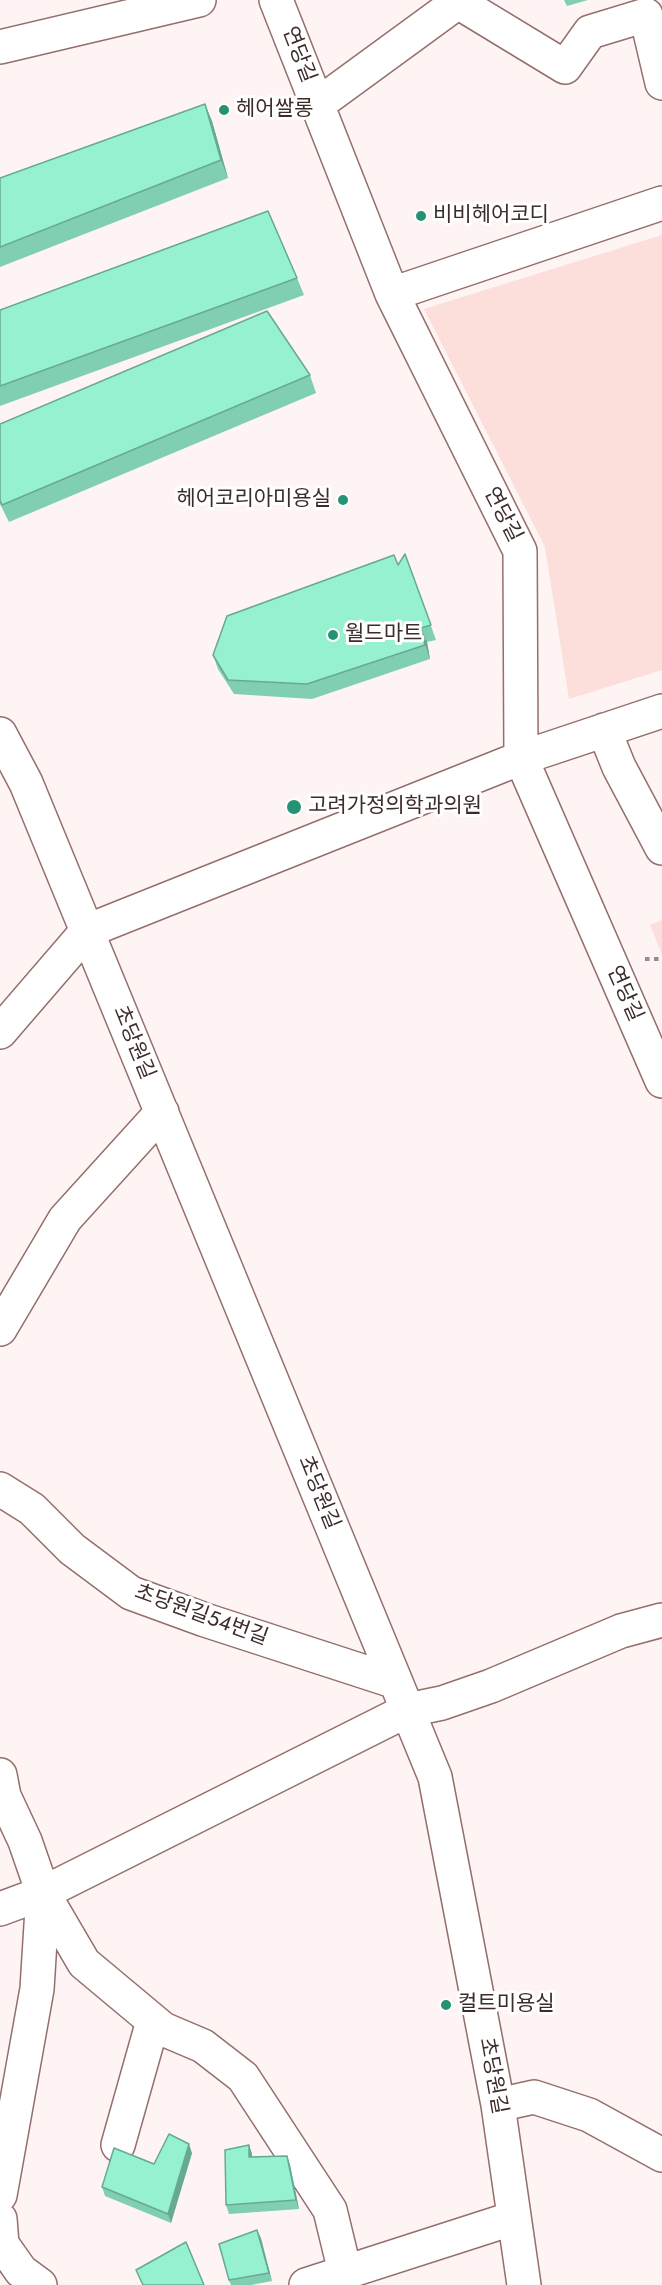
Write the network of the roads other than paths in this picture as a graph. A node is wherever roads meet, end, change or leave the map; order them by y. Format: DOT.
graph roads {
  1 [pos="199,0"];
  2 [pos="276,0"];
  3 [pos="460,1"];
  4 [pos="654,14"];
  5 [pos="0,47"];
  6 [pos="662,83"];
  7 [pos="317,105"];
  8 [pos="662,202"];
  9 [pos="392,294"];
  10 [pos="662,711"];
  11 [pos="604,730"];
  12 [pos="0,734"];
  13 [pos="521,758"];
  14 [pos="662,848"];
  15 [pos="87,931"];
  16 [pos="0,1032"];
  17 [pos="662,1081"];
  18 [pos="162,1112"];
  19 [pos="0,1329"];
  20 [pos="0,1489"];
  21 [pos="662,1620"];
  22 [pos="402,1696"];
  23 [pos="0,1777"];
  24 [pos="43,1893"];
  25 [pos="0,1909"];
  26 [pos="153,2021"];
  27 [pos="498,2105"];
  28 [pos="118,2145"];
  29 [pos="662,2155"];
  30 [pos="0,2195"];
  31 [pos="514,2218"];
  32 [pos="0,2219"];
  33 [pos="345,2272"];
  34 [pos="40,2285"];
  35 [pos="306,2285"];
  36 [pos="524,2285"];
  1 -- 5 [label="street"];
  2 -- 7 [label="street, 연당길"];
  3 -- 4 [label="street"];
  3 -- 7 [label="street"];
  4 -- 6 [label="street"];
  7 -- 9 [label="street, 연당길"];
  8 -- 9 [label="street"];
  9 -- 13 [label="street, 연당길"];
  10 -- 11 [label="street"];
  11 -- 13 [label="street"];
  11 -- 14 [label="street"];
  12 -- 15 [label="street, 초당원길"];
  13 -- 15 [label="street"];
  13 -- 17 [label="street, 연당길"];
  15 -- 16 [label="street"];
  15 -- 18 [label="street, 초당원길"];
  18 -- 19 [label="street"];
  18 -- 22 [label="street, 초당원길"];
  20 -- 22 [label="street, 초당원길54번길"];
  21 -- 22 [label="street"];
  22 -- 24 [label="street"];
  22 -- 27 [label="street, 초당원길"];
  23 -- 24 [label="street"];
  24 -- 25 [label="street"];
  24 -- 26 [label="street"];
  24 -- 30 [label="street"];
  26 -- 28 [label="street"];
  26 -- 33 [label="street"];
  27 -- 29 [label="street"];
  27 -- 31 [label="street, 초당원길"];
  31 -- 33 [label="street"];
  31 -- 36 [label="street, 초당원길"];
  32 -- 34 [label="street"];
  33 -- 35 [label="street"];
}
